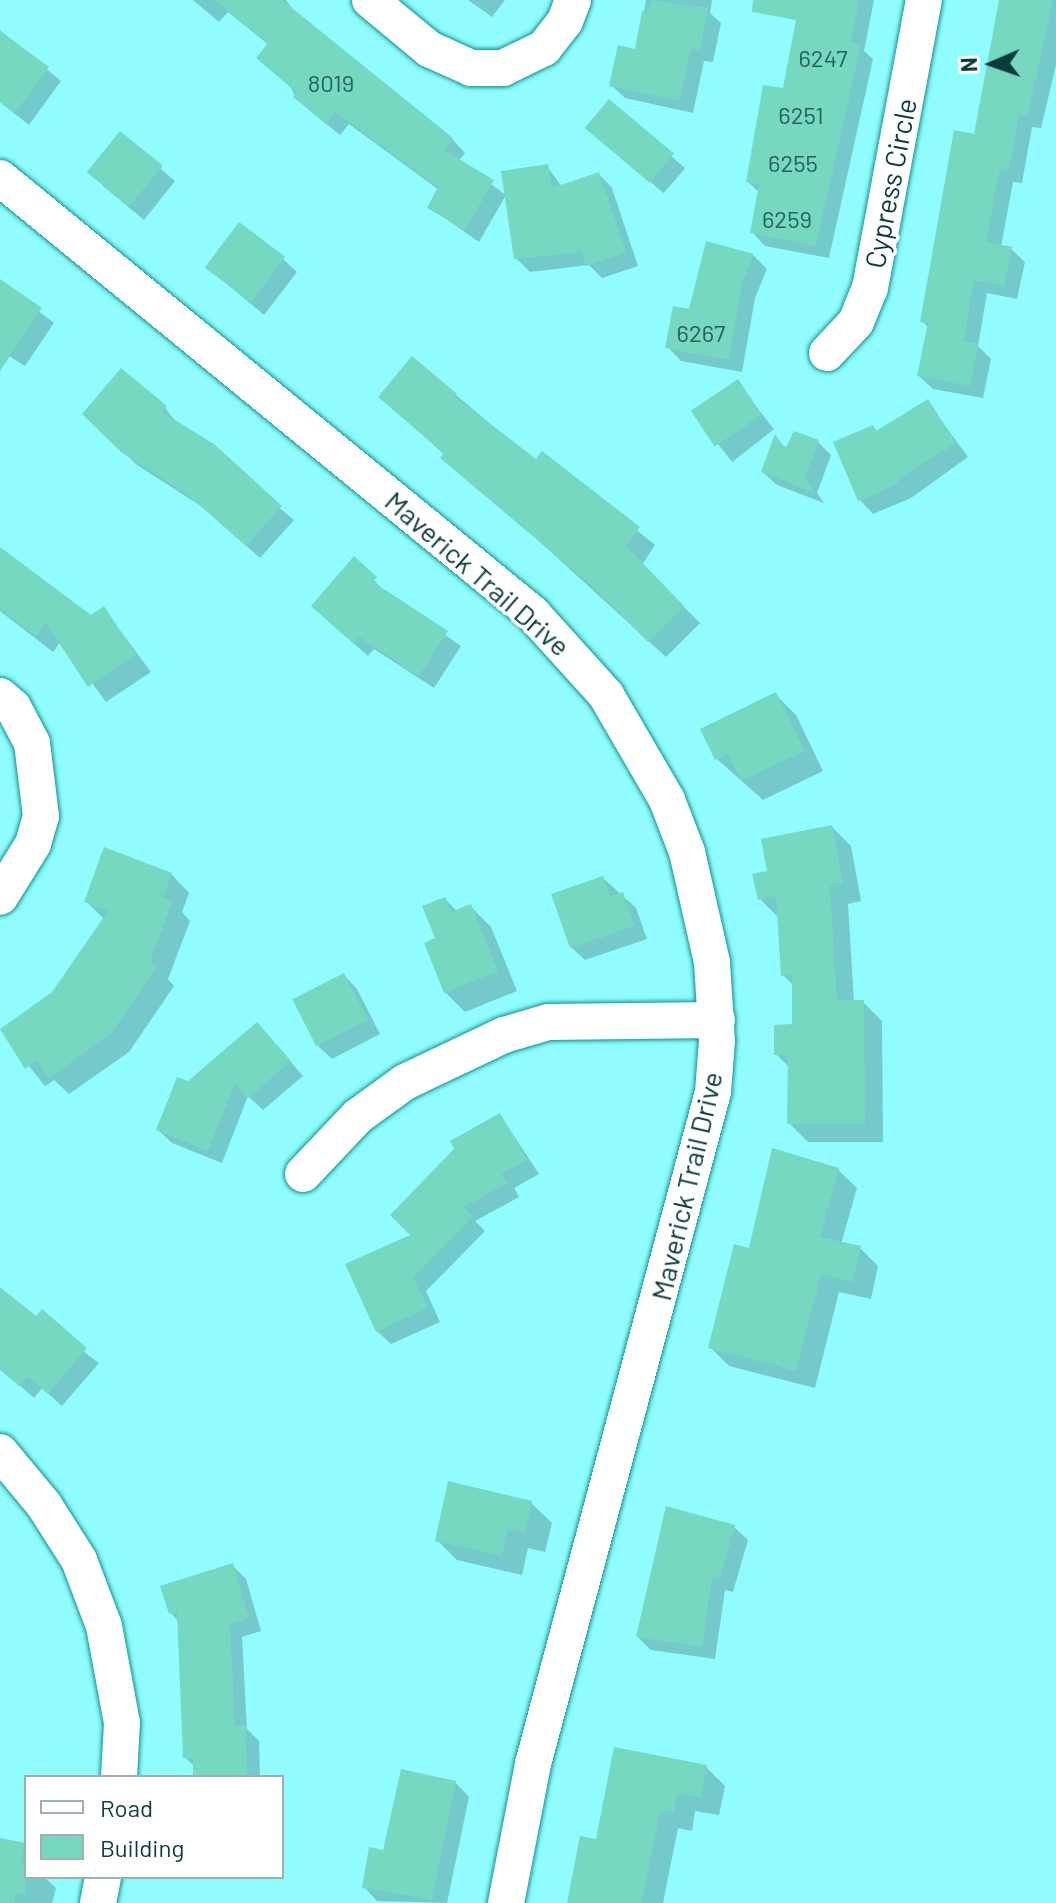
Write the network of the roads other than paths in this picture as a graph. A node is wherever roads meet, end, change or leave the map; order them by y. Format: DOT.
graph roads {
  1 [pos="370,0"];
  2 [pos="573,0"];
  3 [pos="924,0"];
  4 [pos="0,178"];
  5 [pos="827,353"];
  6 [pos="0,696"];
  7 [pos="0,897"];
  8 [pos="717,1020"];
  9 [pos="303,1174"];
  10 [pos="0,1452"];
  11 [pos="119,1775"];
  12 [pos="103,1879"];
  13 [pos="98,1903"];
  14 [pos="506,1903"];
  1 -- 2 [label="street"];
  3 -- 5 [label="street, Cypress Circle"];
  4 -- 8 [label="street, Maverick Trail Drive"];
  6 -- 7 [label="street"];
  8 -- 9 [label="street"];
  8 -- 14 [label="street, Maverick Trail Drive"];
  10 -- 11 [label="street"];
  12 -- 13 [label="street"];
}
